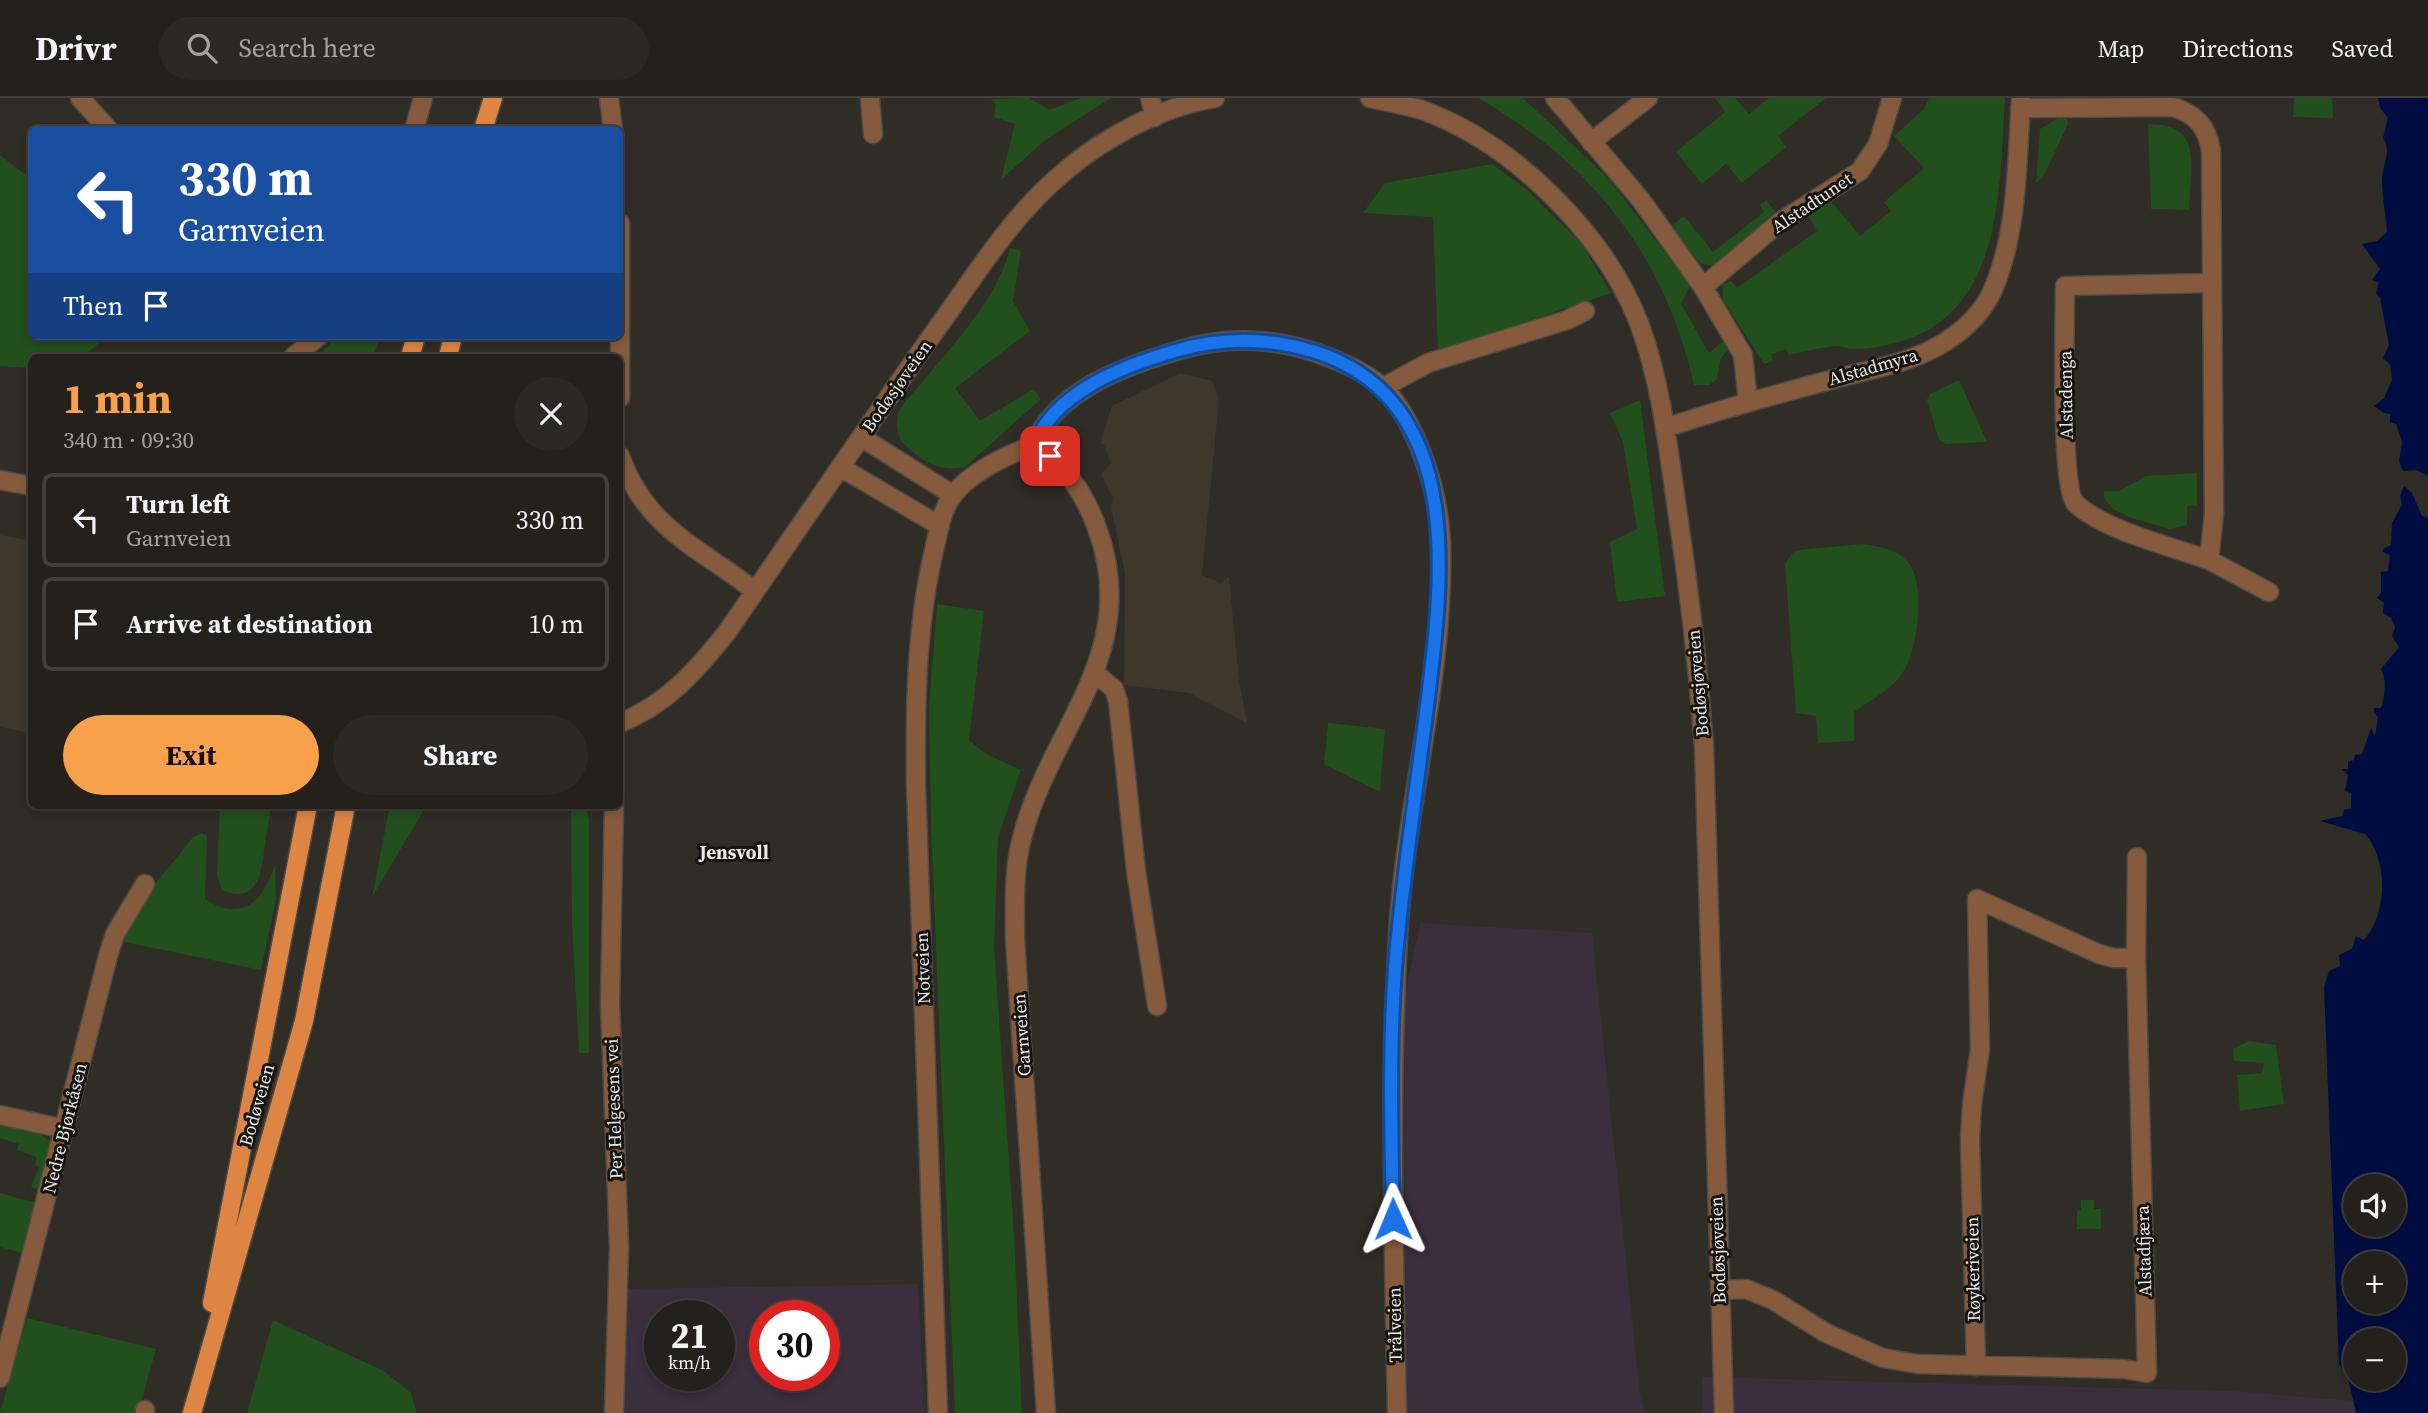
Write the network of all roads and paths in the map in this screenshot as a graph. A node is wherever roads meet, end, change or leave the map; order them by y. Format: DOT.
graph roads {
  1 [pos="80,98"];
  2 [pos="423,98"];
  3 [pos="496,98"];
  4 [pos="609,98"];
  5 [pos="870,98"];
  6 [pos="1150,98"];
  7 [pos="1215,98"];
  8 [pos="1370,98"];
  9 [pos="1555,98"];
  10 [pos="1648,98"];
  11 [pos="1892,98"];
  12 [pos="2020,103"];
  13 [pos="1155,117"];
  14 [pos="105,126"];
  15 [pos="415,126"];
  16 [pos="485,126"];
  17 [pos="492,126"];
  18 [pos="612,126"];
  19 [pos="873,134"];
  20 [pos="1591,142"];
  21 [pos="2211,283"];
  22 [pos="1703,287"];
  23 [pos="1585,311"];
  24 [pos="314,340"];
  25 [pos="297,354"];
  26 [pos="1382,388"];
  27 [pos="1748,401"];
  28 [pos="1665,428"];
  29 [pos="861,437"];
  30 [pos="1034,445"];
  31 [pos="623,462"];
  32 [pos="840,467"];
  33 [pos="0,480"];
  34 [pos="28,485"];
  35 [pos="953,495"];
  36 [pos="940,526"];
  37 [pos="2209,560"];
  38 [pos="755,591"];
  39 [pos="2269,592"];
  40 [pos="1096,674"];
  41 [pos="623,721"];
  42 [pos="306,809"];
  43 [pos="345,809"];
  44 [pos="614,809"];
  45 [pos="2137,856"];
  46 [pos="145,884"];
  47 [pos="2136,958"];
  48 [pos="1157,1006"];
  49 [pos="0,1115"];
  50 [pos="65,1129"];
  51 [pos="1720,1290"];
  52 [pos="1976,1366"];
  53 [pos="0,1378"];
  54 [pos="191,1413"];
  55 [pos="614,1413"];
  56 [pos="938,1413"];
  57 [pos="1046,1413"];
  58 [pos="1397,1413"];
  59 [pos="1724,1413"];
  1 -- 14 [label="street"];
  2 -- 15 [label="street"];
  3 -- 16 [label="main road"];
  3 -- 17 [label="main road"];
  4 -- 18 [label="street"];
  5 -- 19 [label="street"];
  6 -- 13 [label="street"];
  7 -- 13 [label="street, Bodøsjøveien"];
  8 -- 28 [label="street, Bodøsjøveien"];
  9 -- 20 [label="street"];
  10 -- 20 [label="street"];
  11 -- 22 [label="street, Alstadtunet"];
  12 -- 21 [label="street"];
  12 -- 27 [label="street, Alstadmyra"];
  13 -- 29 [label="street, Bodøsjøveien"];
  20 -- 22 [label="street"];
  21 -- 37 [label="street"];
  21 -- 37 [label="street, Alstadenga"];
  22 -- 27 [label="street"];
  23 -- 26 [label="street"];
  24 -- 25 [label="street"];
  26 -- 30 [label="street, Trålveien"];
  26 -- 58 [label="street, Trålveien"];
  27 -- 28 [label="street, Alstadmyra"];
  28 -- 51 [label="street, Bodøsjøveien"];
  29 -- 32 [label="street, Bodøsjøveien"];
  29 -- 35 [label="street"];
  30 -- 35 [label="street"];
  30 -- 40 [label="street, Garnveien"];
  31 -- 38 [label="street"];
  32 -- 36 [label="street"];
  32 -- 38 [label="street, Bodøsjøveien"];
  33 -- 34 [label="street"];
  35 -- 36 [label="street, Notveien"];
  36 -- 56 [label="street, Notveien"];
  37 -- 39 [label="street, Alstadenga"];
  38 -- 41 [label="street, Bodøsjøveien"];
  40 -- 48 [label="street"];
  40 -- 57 [label="street, Garnveien"];
  42 -- 54 [label="main road, Bodøveien"];
  43 -- 54 [label="main road, Bodøveien"];
  44 -- 55 [label="street, Per Helgesens vei"];
  45 -- 47 [label="street, Alstadfjæra"];
  46 -- 50 [label="street, Nedre Bjørkåsen"];
  47 -- 52 [label="street, Alstadfjæra"];
  47 -- 52 [label="street, Røykeriveien"];
  49 -- 50 [label="street"];
  50 -- 53 [label="street, Nedre Bjørkåsen"];
  51 -- 52 [label="street"];
  51 -- 59 [label="street, Bodøsjøveien"];
}
